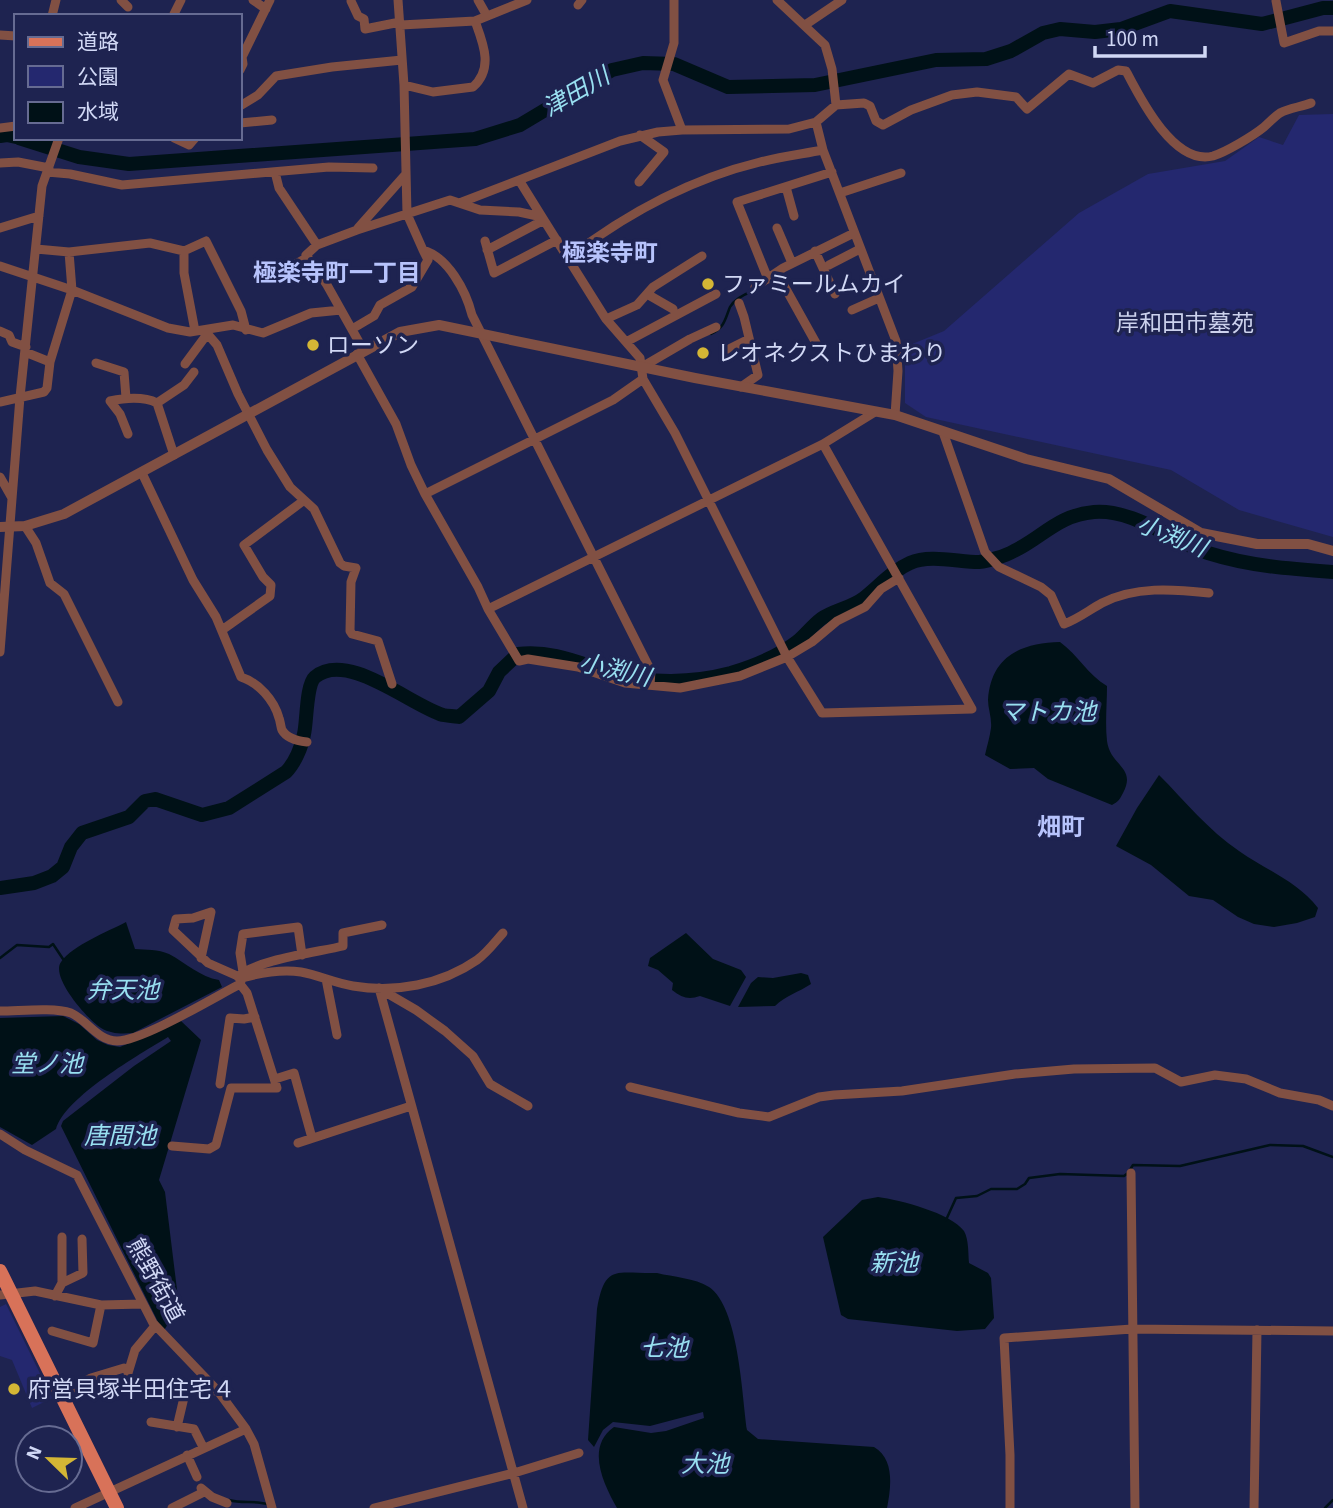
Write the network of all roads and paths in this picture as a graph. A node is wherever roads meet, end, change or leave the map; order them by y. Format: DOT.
graph roads {
  1 [pos="253,0"];
  2 [pos="398,0"];
  3 [pos="478,0"];
  4 [pos="527,0"];
  5 [pos="674,0"];
  6 [pos="777,0"];
  7 [pos="842,0"];
  8 [pos="352,1"];
  9 [pos="1276,2"];
  10 [pos="268,4"];
  11 [pos="487,16"];
  12 [pos="475,21"];
  13 [pos="400,23"];
  14 [pos="805,25"];
  15 [pos="1333,31"];
  16 [pos="242,54"];
  17 [pos="402,60"];
  18 [pos="404,85"];
  19 [pos="1311,103"];
  20 [pos="242,105"];
  21 [pos="836,105"];
  22 [pos="272,120"];
  23 [pos="816,122"];
  24 [pos="242,123"];
  25 [pos="682,130"];
  26 [pos="640,135"];
  27 [pos="58,140"];
  28 [pos="178,140"];
  29 [pos="193,140"];
  30 [pos="823,150"];
  31 [pos="0,163"];
  32 [pos="49,168"];
  33 [pos="373,168"];
  34 [pos="275,172"];
  35 [pos="832,172"];
  36 [pos="901,173"];
  37 [pos="406,174"];
  38 [pos="519,180"];
  39 [pos="639,183"];
  40 [pos="786,187"];
  41 [pos="840,194"];
  42 [pos="462,202"];
  43 [pos="407,214"];
  44 [pos="39,216"];
  45 [pos="794,216"];
  46 [pos="543,219"];
  47 [pos="0,228"];
  48 [pos="777,228"];
  49 [pos="357,230"];
  50 [pos="854,233"];
  51 [pos="557,240"];
  52 [pos="317,244"];
  53 [pos="36,249"];
  54 [pos="860,249"];
  55 [pos="423,250"];
  56 [pos="184,251"];
  57 [pos="815,251"];
  58 [pos="69,252"];
  59 [pos="702,256"];
  60 [pos="308,257"];
  61 [pos="567,259"];
  62 [pos="792,263"];
  63 [pos="829,265"];
  64 [pos="0,266"];
  65 [pos="777,273"];
  66 [pos="34,276"];
  67 [pos="270,279"];
  68 [pos="768,279"];
  69 [pos="755,288"];
  70 [pos="72,290"];
  71 [pos="647,294"];
  72 [pos="716,294"];
  73 [pos="835,294"];
  74 [pos="879,298"];
  75 [pos="738,303"];
  76 [pos="673,309"];
  77 [pos="341,310"];
  78 [pos="852,310"];
  79 [pos="606,319"];
  80 [pos="716,327"];
  81 [pos="352,329"];
  82 [pos="246,330"];
  83 [pos="0,331"];
  84 [pos="200,331"];
  85 [pos="482,332"];
  86 [pos="749,339"];
  87 [pos="626,342"];
  88 [pos="816,343"];
  89 [pos="26,350"];
  90 [pos="725,351"];
  91 [pos="360,353"];
  92 [pos="50,362"];
  93 [pos="96,363"];
  94 [pos="185,364"];
  95 [pos="194,372"];
  96 [pos="643,373"];
  97 [pos="741,387"];
  98 [pos="20,397"];
  99 [pos="125,398"];
  100 [pos="0,402"];
  101 [pos="157,403"];
  102 [pos="875,412"];
  103 [pos="249,414"];
  104 [pos="895,415"];
  105 [pos="943,432"];
  106 [pos="128,434"];
  107 [pos="535,439"];
  108 [pos="823,444"];
  109 [pos="174,455"];
  110 [pos="142,473"];
  111 [pos="0,477"];
  112 [pos="425,494"];
  113 [pos="13,499"];
  114 [pos="303,501"];
  115 [pos="709,501"];
  116 [pos="25,526"];
  117 [pos="5,528"];
  118 [pos="1333,551"];
  119 [pos="594,558"];
  120 [pos="899,578"];
  121 [pos="1209,593"];
  122 [pos="488,609"];
  123 [pos="222,629"];
  124 [pos="0,652"];
  125 [pos="787,657"];
  126 [pos="392,684"];
  127 [pos="650,685"];
  128 [pos="118,702"];
  129 [pos="307,742"];
  130 [pos="382,926"];
  131 [pos="503,933"];
  132 [pos="302,955"];
  133 [pos="201,958"];
  134 [pos="241,978"];
  135 [pos="326,979"];
  136 [pos="379,988"];
  137 [pos="0,1011"];
  138 [pos="254,1017"];
  139 [pos="337,1035"];
  140 [pos="275,1079"];
  141 [pos="220,1084"];
  142 [pos="630,1087"];
  143 [pos="411,1106"];
  144 [pos="528,1106"];
  145 [pos="1333,1106"];
  146 [pos="0,1134"];
  147 [pos="312,1138"];
  148 [pos="299,1143"];
  149 [pos="172,1146"];
  150 [pos="1131,1173"];
  151 [pos="62,1237"];
  152 [pos="82,1239"];
  153 [pos="0,1271"];
  154 [pos="62,1283"];
  155 [pos="4,1295"];
  156 [pos="55,1296"];
  157 [pos="143,1304"];
  158 [pos="101,1305"];
  159 [pos="155,1326"];
  160 [pos="1132,1329"];
  161 [pos="52,1331"];
  162 [pos="1257,1331"];
  163 [pos="1333,1331"];
  164 [pos="218,1391"];
  165 [pos="61,1395"];
  166 [pos="151,1422"];
  167 [pos="177,1427"];
  168 [pos="246,1429"];
  169 [pos="203,1447"];
  170 [pos="579,1454"];
  171 [pos="187,1455"];
  172 [pos="514,1473"];
  173 [pos="200,1485"];
  174 [pos="109,1492"];
  175 [pos="226,1503"];
  176 [pos="75,1508"];
  177 [pos="117,1508"];
  178 [pos="173,1508"];
  179 [pos="272,1508"];
  180 [pos="374,1508"];
  181 [pos="523,1508"];
  182 [pos="1010,1508"];
  183 [pos="1135,1508"];
  184 [pos="1254,1508"];
  1 -- 10 [label="street"];
  2 -- 13 [label="street"];
  3 -- 11 [label="street"];
  4 -- 11 [label="street"];
  5 -- 25 [label="street"];
  6 -- 14 [label="street"];
  7 -- 14 [label="street"];
  8 -- 13 [label="street"];
  9 -- 15 [label="street"];
  10 -- 16 [label="street"];
  11 -- 12 [label="street"];
  12 -- 13 [label="street"];
  12 -- 18 [label="street"];
  13 -- 17 [label="street"];
  14 -- 21 [label="street"];
  17 -- 18 [label="street"];
  17 -- 20 [label="street"];
  18 -- 37 [label="street"];
  19 -- 21 [label="street"];
  21 -- 23 [label="street"];
  22 -- 24 [label="street"];
  23 -- 25 [label="street"];
  23 -- 30 [label="street"];
  25 -- 26 [label="street"];
  26 -- 38 [label="street"];
  26 -- 39 [label="street"];
  27 -- 32 [label="street"];
  28 -- 29 [label="street"];
  30 -- 35 [label="street"];
  30 -- 61 [label="street"];
  31 -- 32 [label="street"];
  32 -- 34 [label="street"];
  32 -- 44 [label="street"];
  33 -- 34 [label="street"];
  34 -- 52 [label="street"];
  35 -- 40 [label="street"];
  35 -- 41 [label="street"];
  36 -- 41 [label="street"];
  37 -- 43 [label="street"];
  37 -- 49 [label="street"];
  38 -- 42 [label="street"];
  38 -- 46 [label="street"];
  40 -- 45 [label="street"];
  40 -- 68 [label="street"];
  41 -- 50 [label="street"];
  42 -- 43 [label="street"];
  42 -- 46 [label="street"];
  43 -- 49 [label="street"];
  43 -- 55 [label="street"];
  44 -- 47 [label="street"];
  44 -- 53 [label="street"];
  46 -- 51 [label="street"];
  46 -- 51 [label="street"];
  48 -- 62 [label="street"];
  49 -- 52 [label="street"];
  50 -- 54 [label="street"];
  50 -- 57 [label="street"];
  51 -- 61 [label="street"];
  52 -- 60 [label="street"];
  53 -- 58 [label="street"];
  53 -- 66 [label="street"];
  54 -- 63 [label="street"];
  54 -- 74 [label="street"];
  55 -- 81 [label="street"];
  55 -- 85 [label="street"];
  56 -- 58 [label="street"];
  56 -- 82 [label="street"];
  56 -- 84 [label="street"];
  57 -- 62 [label="street"];
  57 -- 73 [label="street"];
  58 -- 70 [label="street"];
  59 -- 71 [label="street"];
  60 -- 67 [label="street"];
  60 -- 77 [label="street"];
  61 -- 79 [label="street"];
  62 -- 65 [label="street"];
  64 -- 66 [label="street"];
  65 -- 68 [label="street"];
  65 -- 88 [label="street"];
  66 -- 70 [label="street"];
  66 -- 89 [label="street"];
  68 -- 69 [label="street"];
  70 -- 84 [label="street"];
  70 -- 92 [label="street"];
  71 -- 76 [label="street"];
  71 -- 79 [label="street"];
  72 -- 87 [label="street"];
  74 -- 78 [label="street"];
  74 -- 104 [label="street"];
  75 -- 86 [label="street"];
  77 -- 81 [label="street"];
  77 -- 82 [label="street"];
  79 -- 87 [label="street"];
  80 -- 96 [label="street"];
  81 -- 91 [label="street"];
  82 -- 84 [label="street"];
  83 -- 89 [label="street"];
  84 -- 94 [label="street"];
  84 -- 103 [label="street"];
  85 -- 91 [label="street"];
  85 -- 96 [label="street"];
  85 -- 107 [label="street"];
  86 -- 90 [label="street"];
  86 -- 97 [label="street"];
  87 -- 96 [label="street"];
  89 -- 92 [label="street"];
  89 -- 98 [label="street"];
  91 -- 103 [label="street"];
  91 -- 112 [label="street"];
  92 -- 98 [label="street"];
  93 -- 99 [label="street"];
  95 -- 101 [label="street"];
  96 -- 97 [label="street"];
  96 -- 107 [label="street"];
  96 -- 115 [label="street"];
  97 -- 102 [label="street"];
  98 -- 100 [label="street"];
  98 -- 113 [label="street"];
  99 -- 101 [label="street"];
  99 -- 106 [label="street"];
  101 -- 109 [label="street"];
  102 -- 104 [label="street"];
  102 -- 108 [label="street"];
  103 -- 109 [label="street"];
  103 -- 114 [label="street"];
  104 -- 105 [label="street"];
  105 -- 118 [label="street"];
  105 -- 121 [label="street"];
  107 -- 112 [label="street"];
  107 -- 119 [label="street"];
  108 -- 115 [label="street"];
  108 -- 120 [label="street"];
  109 -- 110 [label="street"];
  110 -- 116 [label="street"];
  110 -- 123 [label="street"];
  111 -- 113 [label="street"];
  112 -- 122 [label="street"];
  113 -- 117 [label="street"];
  114 -- 123 [label="street"];
  114 -- 126 [label="street"];
  115 -- 119 [label="street"];
  115 -- 125 [label="street"];
  116 -- 117 [label="street"];
  116 -- 128 [label="street"];
  117 -- 124 [label="street"];
  119 -- 122 [label="street"];
  119 -- 127 [label="street"];
  120 -- 125 [label="street"];
  120 -- 125 [label="street"];
  122 -- 127 [label="street"];
  123 -- 129 [label="street"];
  125 -- 127 [label="street"];
  130 -- 132 [label="street"];
  131 -- 136 [label="street"];
  132 -- 134 [label="street"];
  132 -- 134 [label="street"];
  133 -- 133 [label="street"];
  133 -- 134 [label="street"];
  134 -- 135 [label="street"];
  134 -- 137 [label="street"];
  134 -- 138 [label="street"];
  135 -- 136 [label="street"];
  135 -- 139 [label="street"];
  136 -- 143 [label="street"];
  136 -- 144 [label="street"];
  138 -- 140 [label="street"];
  138 -- 141 [label="street"];
  140 -- 147 [label="street"];
  140 -- 149 [label="street"];
  142 -- 145 [label="street"];
  143 -- 147 [label="street"];
  143 -- 172 [label="street"];
  146 -- 157 [label="street, 熊野街道"];
  147 -- 148 [label="street"];
  150 -- 160 [label="street"];
  151 -- 154 [label="street"];
  152 -- 154 [label="street"];
  153 -- 155 [label="main road"];
  154 -- 156 [label="street"];
  155 -- 156 [label="street"];
  155 -- 165 [label="main road"];
  156 -- 158 [label="street"];
  157 -- 158 [label="street"];
  157 -- 159 [label="street, 熊野街道"];
  158 -- 161 [label="street"];
  159 -- 164 [label="street, 熊野街道"];
  159 -- 165 [label="street"];
  160 -- 162 [label="street"];
  160 -- 182 [label="street"];
  160 -- 183 [label="street"];
  162 -- 163 [label="street"];
  162 -- 184 [label="street"];
  164 -- 167 [label="street"];
  164 -- 168 [label="street, 熊野街道"];
  165 -- 174 [label="main road"];
  166 -- 167 [label="street"];
  167 -- 169 [label="street"];
  168 -- 169 [label="street"];
  168 -- 179 [label="street, 熊野街道"];
  169 -- 171 [label="street"];
  170 -- 172 [label="street"];
  171 -- 173 [label="street"];
  171 -- 174 [label="street"];
  172 -- 180 [label="street"];
  172 -- 181 [label="street"];
  173 -- 175 [label="street"];
  173 -- 178 [label="street"];
  174 -- 176 [label="street"];
  174 -- 177 [label="main road"];
}
